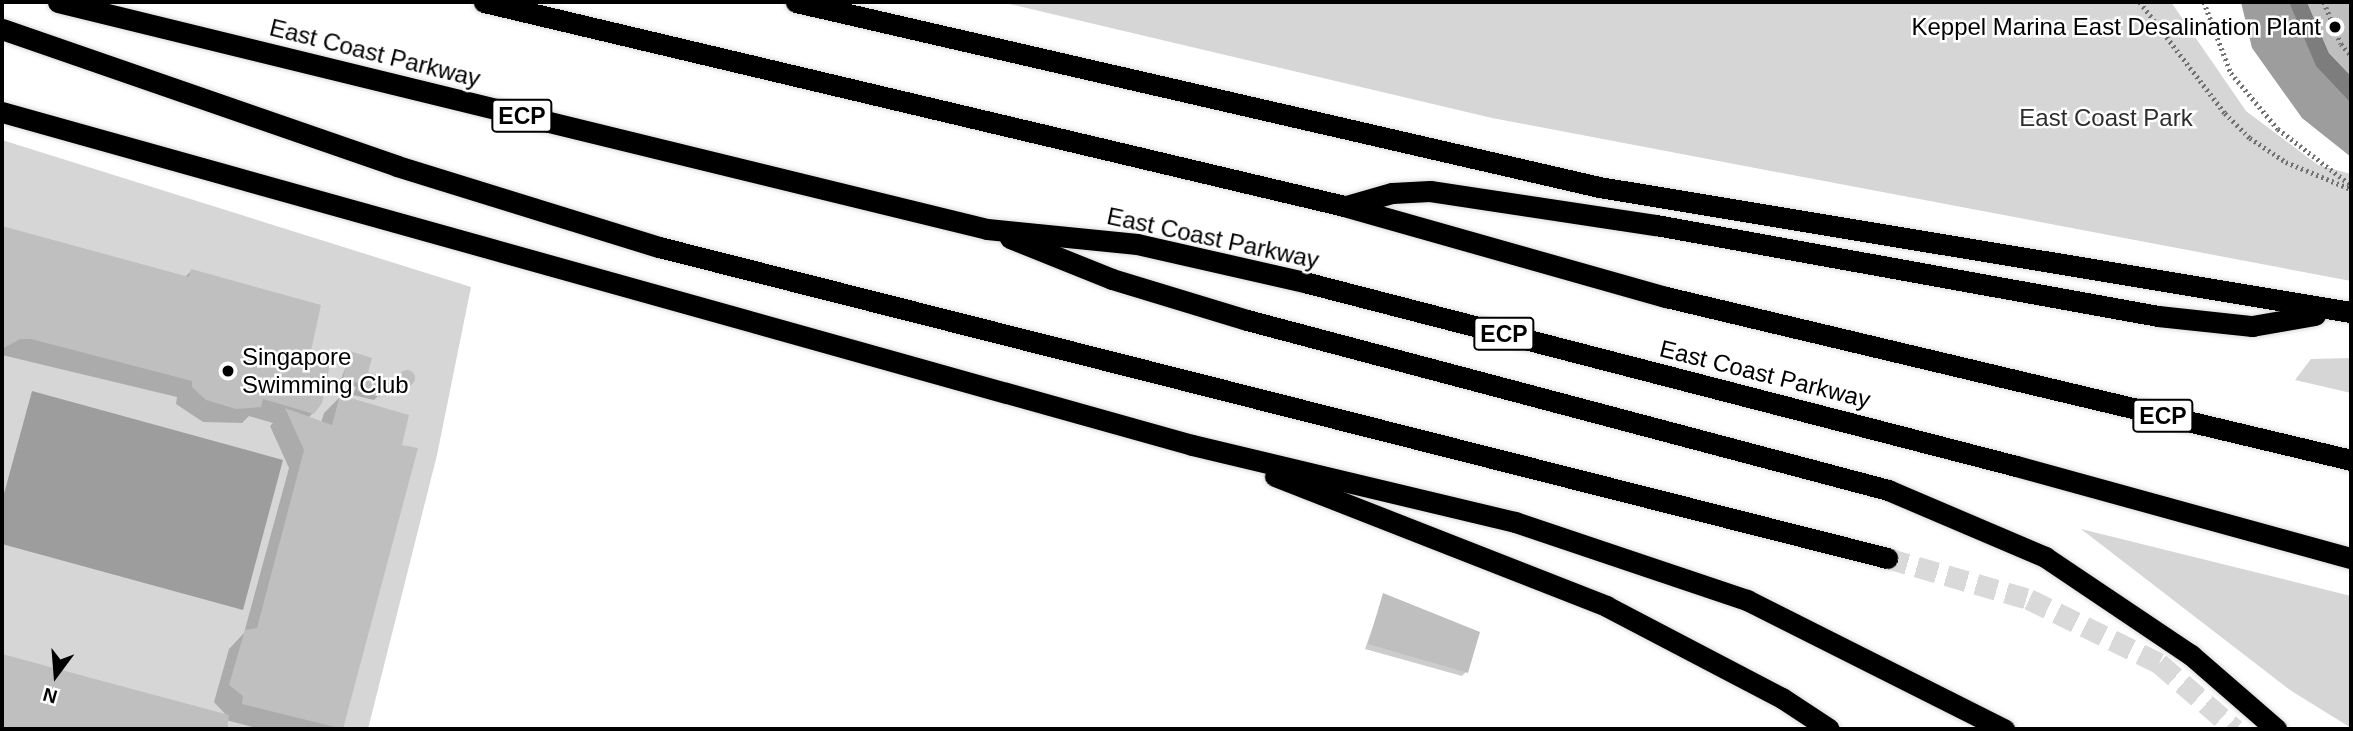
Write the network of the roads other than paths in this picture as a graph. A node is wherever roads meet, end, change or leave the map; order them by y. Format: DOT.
graph roads {
  1 [pos="58,2"];
  2 [pos="484,2"];
  3 [pos="796,2"];
  4 [pos="2,29"];
  5 [pos="2,112"];
  6 [pos="1345,206"];
  7 [pos="987,229"];
  8 [pos="2342,312"];
  9 [pos="1192,445"];
  10 [pos="2351,460"];
  11 [pos="1888,558"];
  12 [pos="2351,558"];
  13 [pos="1829,729"];
  14 [pos="2004,729"];
  15 [pos="2276,729"];
  1 -- 7 [label="highway, East Coast Parkway / ECP"];
  2 -- 6 [label="highway, ECP"];
  3 -- 8 [label="highway"];
  4 -- 11 [label="highway"];
  5 -- 9 [label="highway"];
  6 -- 8 [label="highway"];
  6 -- 10 [label="highway, ECP"];
  7 -- 12 [label="highway, East Coast Parkway / ECP"];
  7 -- 15 [label="highway"];
  9 -- 13 [label="highway"];
  9 -- 14 [label="highway"];
}
